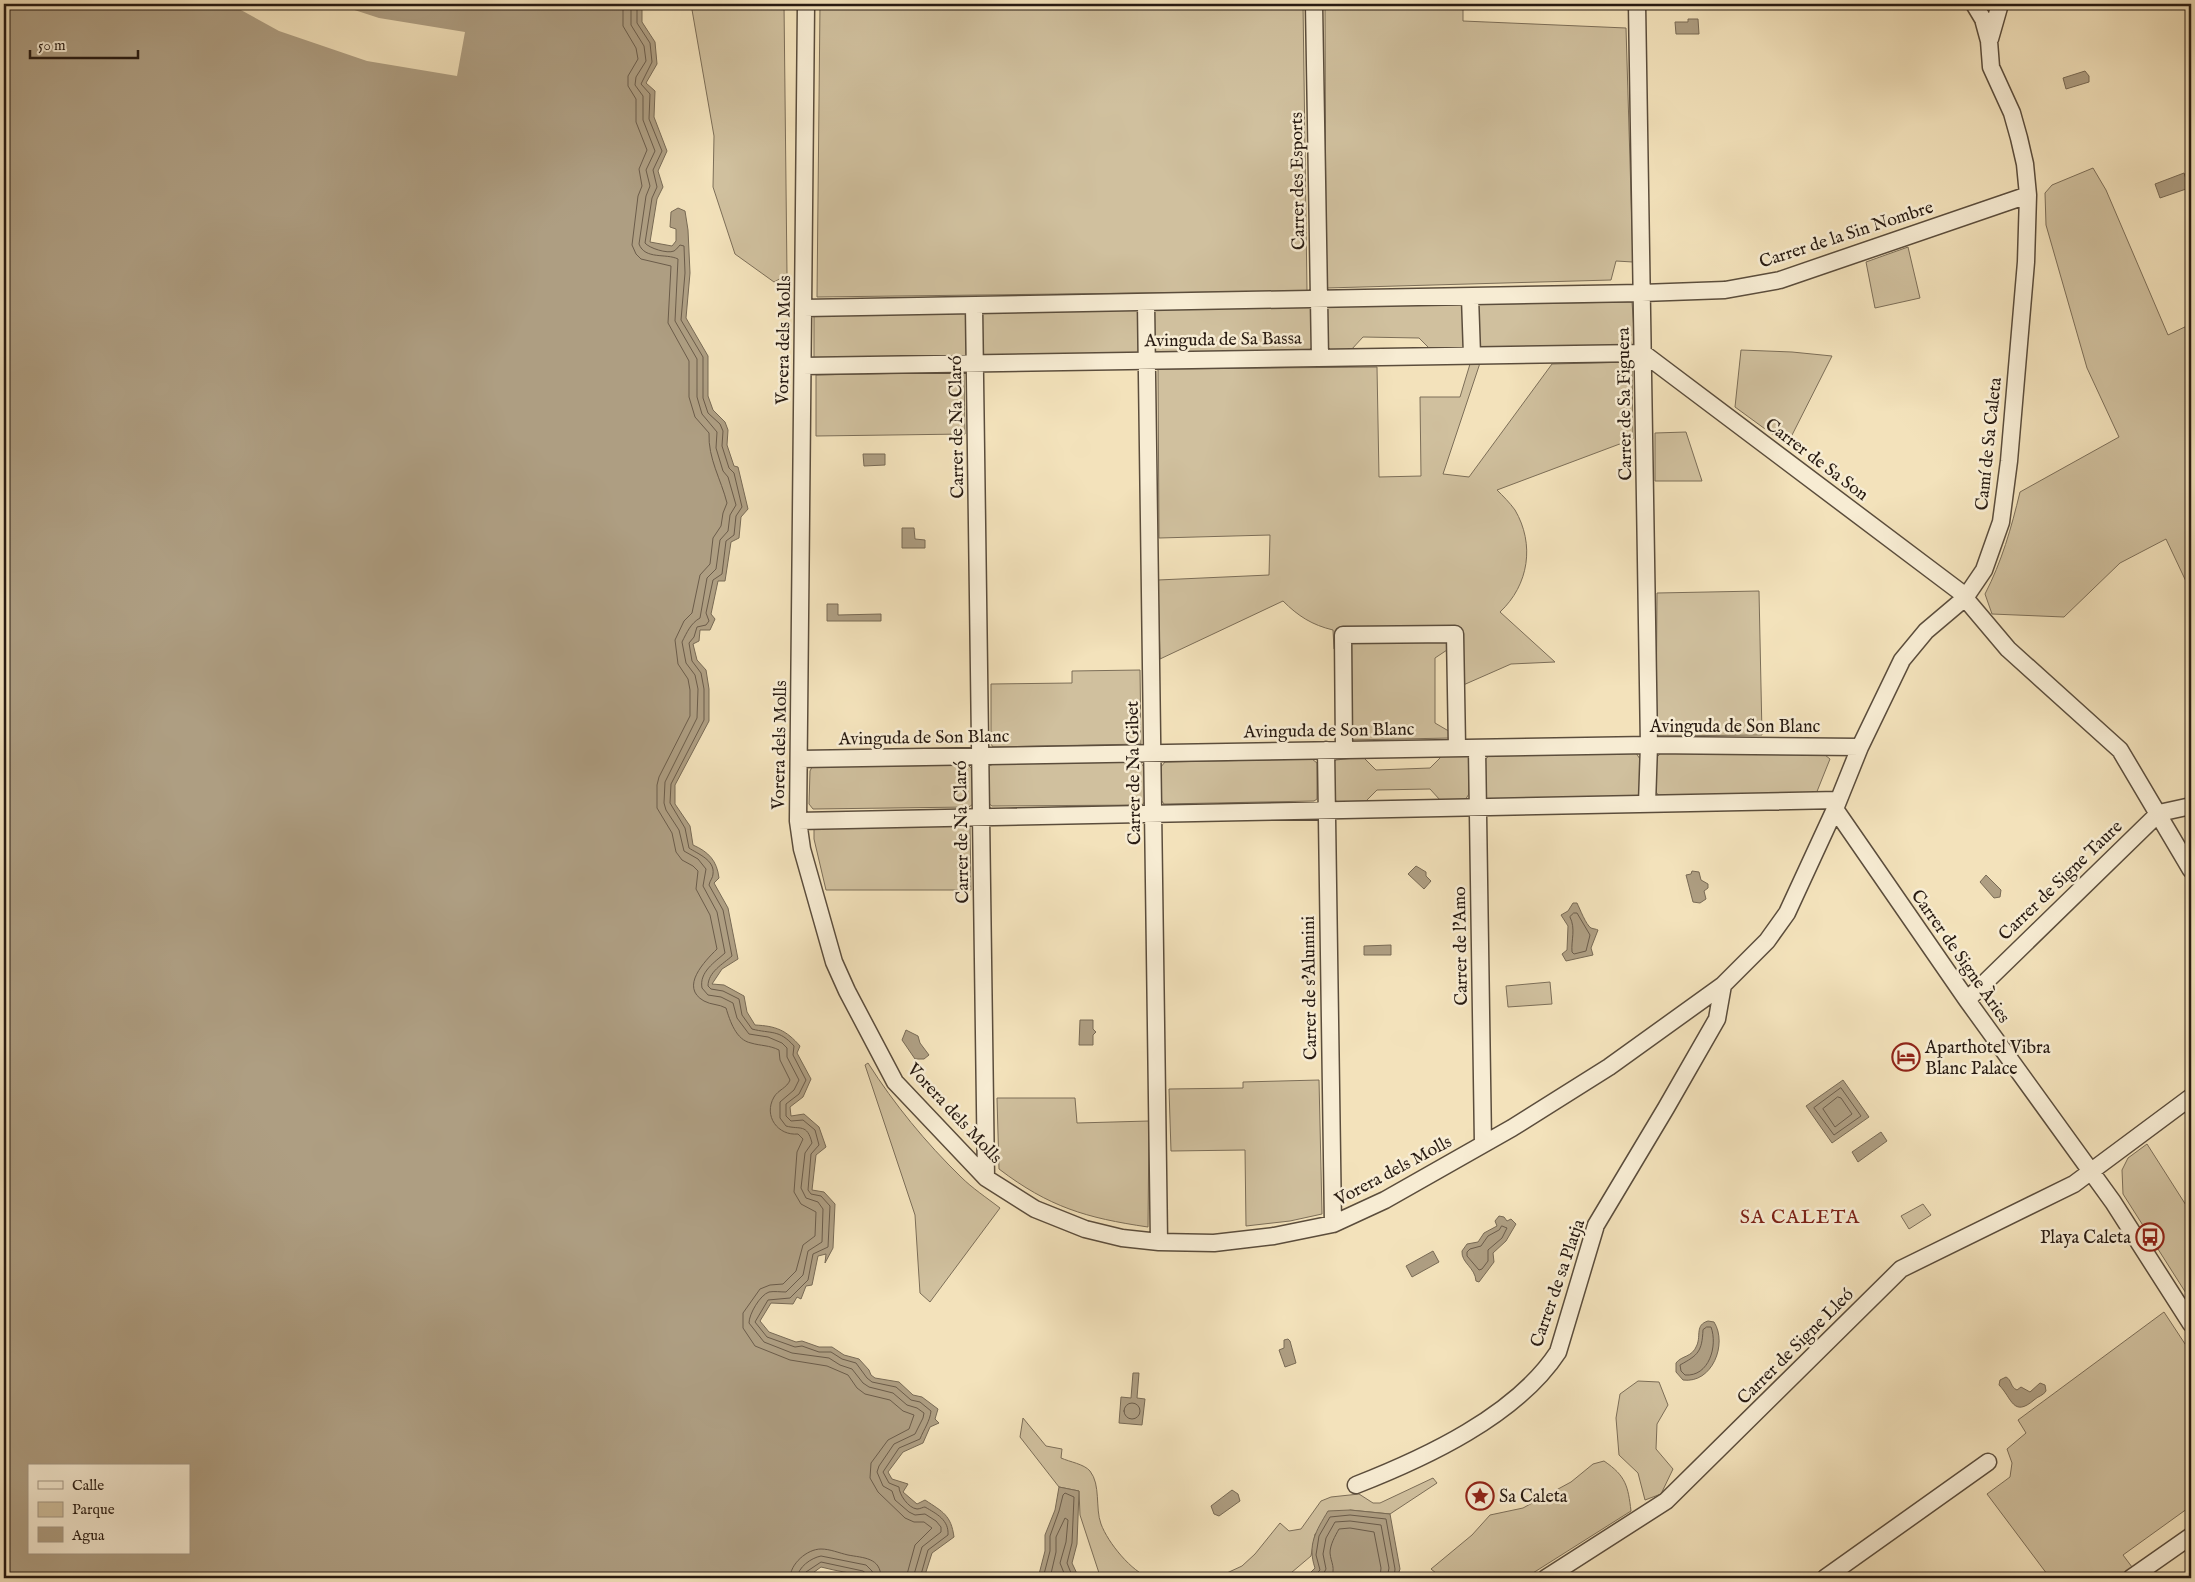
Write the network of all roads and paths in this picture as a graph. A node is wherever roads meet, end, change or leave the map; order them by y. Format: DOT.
graph roads {
  1 [pos="806,4"];
  2 [pos="1314,4"];
  3 [pos="1637,4"];
  4 [pos="1974,4"];
  5 [pos="2000,4"];
  6 [pos="1989,41"];
  7 [pos="2028,195"];
  8 [pos="1642,294"];
  9 [pos="1470,297"];
  10 [pos="1319,300"];
  11 [pos="1146,303"];
  12 [pos="974,306"];
  13 [pos="804,308"];
  14 [pos="1643,353"];
  15 [pos="1472,355"];
  16 [pos="1320,358"];
  17 [pos="1147,360"];
  18 [pos="975,362"];
  19 [pos="803,366"];
  20 [pos="1965,598"];
  21 [pos="1649,745"];
  22 [pos="1457,747"];
  23 [pos="1860,747"];
  24 [pos="1477,748"];
  25 [pos="1326,750"];
  26 [pos="1344,750"];
  27 [pos="1153,753"];
  28 [pos="980,756"];
  29 [pos="800,759"];
  30 [pos="1647,804"];
  31 [pos="1836,804"];
  32 [pos="2191,806"];
  33 [pos="1478,807"];
  34 [pos="1326,810"];
  35 [pos="2158,813"];
  36 [pos="1154,814"];
  37 [pos="981,817"];
  38 [pos="798,821"];
  39 [pos="2191,870"];
  40 [pos="1723,985"];
  41 [pos="1967,1000"];
  42 [pos="2191,1097"];
  43 [pos="1483,1144"];
  44 [pos="2091,1172"];
  45 [pos="986,1178"];
  46 [pos="1333,1224"];
  47 [pos="1159,1242"];
  48 [pos="2191,1324"];
  49 [pos="1988,1462"];
  50 [pos="1356,1485"];
  51 [pos="2191,1536"];
  52 [pos="2134,1577"];
  53 [pos="1546,1578"];
  54 [pos="1825,1578"];
  1 -- 13 [label="street, Vorera dels Molls"];
  2 -- 10 [label="street, Carrer des Esports"];
  3 -- 8 [label="street, Carrer de Sa Figuera"];
  4 -- 6 [label="street, Camí de Sa Caleta"];
  5 -- 6 [label="street, Camí de Sa Caleta"];
  6 -- 7 [label="street, Camí de Sa Caleta"];
  7 -- 8 [label="street, Carrer de la Sin Nombre"];
  7 -- 20 [label="street, Camí de Sa Caleta"];
  8 -- 9 [label="street"];
  8 -- 14 [label="street, Carrer de Sa Figuera"];
  9 -- 10 [label="street"];
  9 -- 15 [label="street"];
  10 -- 11 [label="street"];
  10 -- 16 [label="street, Carrer des Esports"];
  11 -- 12 [label="street"];
  11 -- 17 [label="street, Carrer de Na Gibet"];
  12 -- 13 [label="street"];
  12 -- 18 [label="street, Carrer de Na Claró"];
  13 -- 19 [label="street, Vorera dels Molls"];
  14 -- 15 [label="street, Avinguda de Sa Bassa"];
  14 -- 20 [label="street, Carrer de Sa Son"];
  14 -- 21 [label="street, Carrer de Sa Figuera"];
  15 -- 16 [label="street, Avinguda de Sa Bassa"];
  16 -- 17 [label="street, Avinguda de Sa Bassa"];
  17 -- 18 [label="street, Avinguda de Sa Bassa"];
  17 -- 27 [label="street, Carrer de Na Gibet"];
  18 -- 19 [label="street, Avinguda de Sa Bassa"];
  18 -- 28 [label="street, Carrer de Na Claró"];
  19 -- 29 [label="street, Vorera dels Molls"];
  20 -- 23 [label="street, Camí de Sa Caleta"];
  20 -- 35 [label="street, Carrer de Sa Son"];
  21 -- 23 [label="street, Avinguda de Son Blanc"];
  21 -- 24 [label="street, Avinguda de Son Blanc"];
  21 -- 30 [label="street, Carrer de Sa Figuera"];
  22 -- 24 [label="street, Avinguda de Son Blanc"];
  22 -- 26 [label="street, Avinguda de Son Blanc"];
  22 -- 26 [label="street"];
  23 -- 31 [label="street, Camí de Sa Caleta"];
  24 -- 33 [label="street, Carrer de l'Amo"];
  25 -- 26 [label="street, Avinguda de Son Blanc"];
  25 -- 27 [label="street, Avinguda de Son Blanc"];
  25 -- 34 [label="street, Carrer de s'Alumini"];
  27 -- 28 [label="street, Avinguda de Son Blanc"];
  27 -- 36 [label="street, Carrer de Na Gibet"];
  28 -- 29 [label="street, Avinguda de Son Blanc"];
  28 -- 37 [label="street, Carrer de Na Claró"];
  29 -- 38 [label="street, Vorera dels Molls"];
  30 -- 31 [label="street"];
  30 -- 33 [label="street"];
  31 -- 40 [label="street, Vorera dels Molls"];
  31 -- 41 [label="street, Carrer de Signe Àries"];
  32 -- 35 [label="street"];
  33 -- 34 [label="street"];
  33 -- 43 [label="street, Carrer de l'Amo"];
  34 -- 36 [label="street"];
  34 -- 46 [label="street, Carrer de s'Alumini"];
  35 -- 39 [label="street, Carrer de Sa Son"];
  35 -- 41 [label="street, Carrer de Signe Taure"];
  36 -- 37 [label="street"];
  36 -- 47 [label="street, Carrer de Na Gibet"];
  37 -- 38 [label="street"];
  37 -- 45 [label="street, Carrer de Na Claró"];
  38 -- 45 [label="street, Vorera dels Molls"];
  40 -- 43 [label="street, Vorera dels Molls"];
  40 -- 50 [label="street, Carrer de sa Platja"];
  41 -- 44 [label="street, Carrer de Signe Àries"];
  42 -- 44 [label="street, Carrer de Signe Lleó"];
  43 -- 46 [label="street, Vorera dels Molls"];
  44 -- 48 [label="street, Carrer de Signe Àries"];
  44 -- 53 [label="street, Carrer de Signe Lleó"];
  45 -- 47 [label="street, Vorera dels Molls"];
  46 -- 47 [label="street, Vorera dels Molls"];
  49 -- 54 [label="street"];
  51 -- 52 [label="street"];
}
